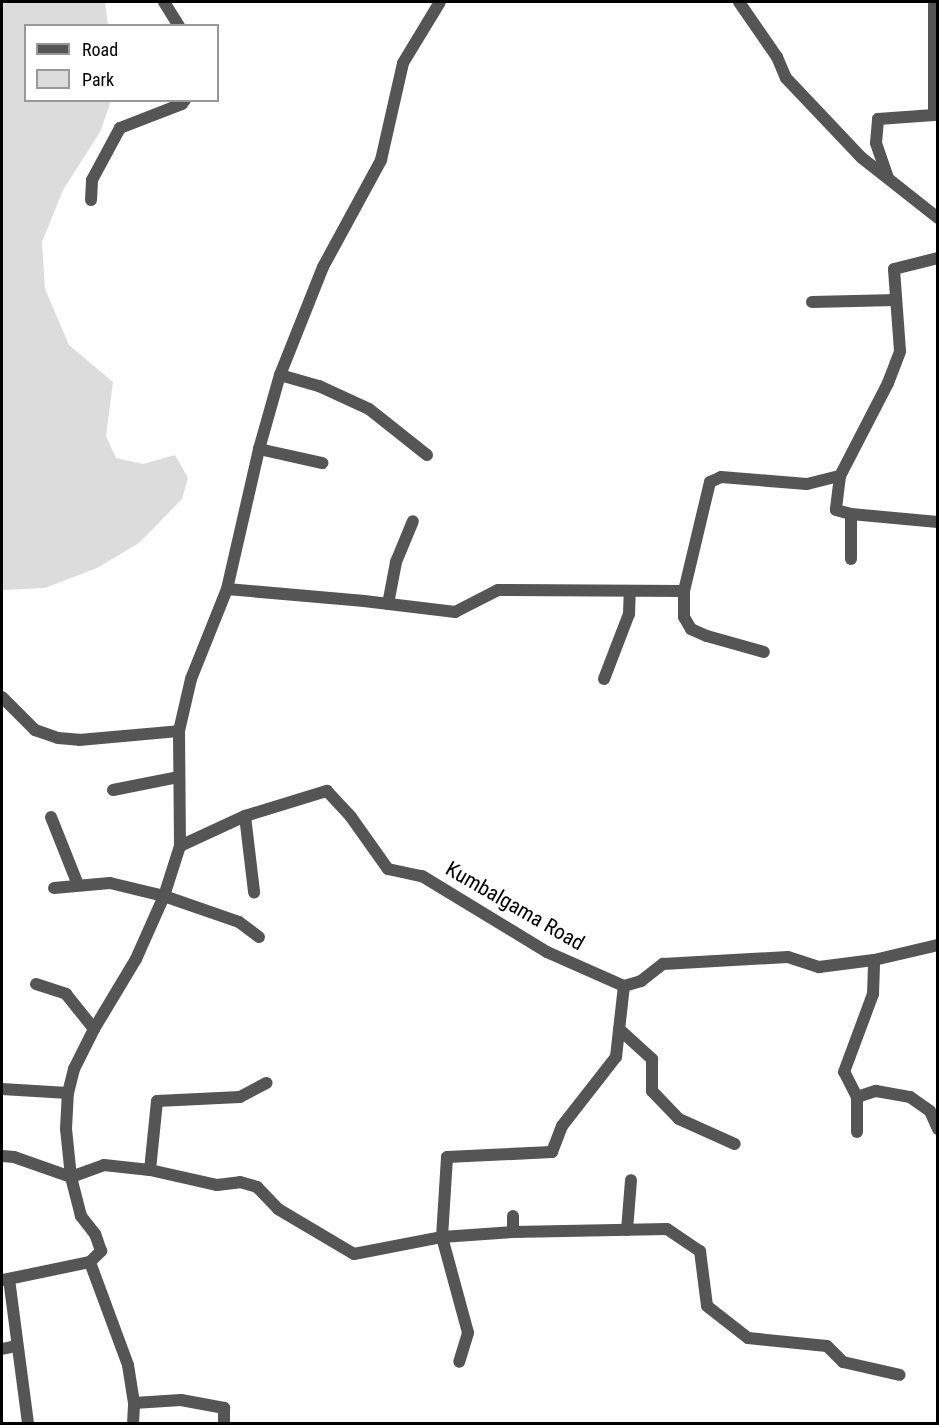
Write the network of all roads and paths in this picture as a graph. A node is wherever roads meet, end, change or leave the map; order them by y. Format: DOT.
graph roads {
  1 [pos="164,2"];
  2 [pos="440,2"];
  3 [pos="739,2"];
  4 [pos="934,4"];
  5 [pos="178,24"];
  6 [pos="184,102"];
  7 [pos="888,179"];
  8 [pos="91,200"];
  9 [pos="938,218"];
  10 [pos="938,258"];
  11 [pos="896,300"];
  12 [pos="812,302"];
  13 [pos="280,375"];
  14 [pos="259,449"];
  15 [pos="427,455"];
  16 [pos="322,464"];
  17 [pos="840,476"];
  18 [pos="851,514"];
  19 [pos="413,521"];
  20 [pos="938,522"];
  21 [pos="851,559"];
  22 [pos="226,589"];
  23 [pos="630,591"];
  24 [pos="684,591"];
  25 [pos="388,604"];
  26 [pos="764,652"];
  27 [pos="604,679"];
  28 [pos="2,698"];
  29 [pos="179,731"];
  30 [pos="178,777"];
  31 [pos="113,790"];
  32 [pos="245,816"];
  33 [pos="51,817"];
  34 [pos="180,846"];
  35 [pos="78,885"];
  36 [pos="54,888"];
  37 [pos="254,892"];
  38 [pos="164,896"];
  39 [pos="259,937"];
  40 [pos="938,945"];
  41 [pos="874,960"];
  42 [pos="36,984"];
  43 [pos="624,986"];
  44 [pos="94,1029"];
  45 [pos="620,1029"];
  46 [pos="267,1083"];
  47 [pos="2,1089"];
  48 [pos="68,1094"];
  49 [pos="857,1097"];
  50 [pos="938,1129"];
  51 [pos="857,1132"];
  52 [pos="735,1144"];
  53 [pos="2,1156"];
  54 [pos="150,1170"];
  55 [pos="71,1177"];
  56 [pos="631,1180"];
  57 [pos="513,1216"];
  58 [pos="627,1230"];
  59 [pos="513,1232"];
  60 [pos="441,1237"];
  61 [pos="90,1262"];
  62 [pos="5,1279"];
  63 [pos="16,1346"];
  64 [pos="2,1348"];
  65 [pos="459,1362"];
  66 [pos="900,1375"];
  67 [pos="134,1402"];
  68 [pos="28,1424"];
  69 [pos="134,1424"];
  70 [pos="224,1424"];
  1 -- 5 [label="street"];
  2 -- 13 [label="street"];
  3 -- 7 [label="street"];
  4 -- 7 [label="street"];
  6 -- 8 [label="street"];
  7 -- 9 [label="street"];
  10 -- 11 [label="street"];
  11 -- 12 [label="street"];
  11 -- 17 [label="street"];
  13 -- 14 [label="street"];
  13 -- 15 [label="street"];
  14 -- 16 [label="street"];
  14 -- 22 [label="street"];
  17 -- 18 [label="street"];
  17 -- 24 [label="street"];
  18 -- 20 [label="street"];
  18 -- 21 [label="street"];
  19 -- 25 [label="street"];
  22 -- 25 [label="street"];
  22 -- 29 [label="street"];
  23 -- 24 [label="street"];
  23 -- 25 [label="street"];
  23 -- 27 [label="street"];
  24 -- 26 [label="street"];
  28 -- 29 [label="street"];
  29 -- 30 [label="street"];
  30 -- 31 [label="street"];
  30 -- 34 [label="street"];
  32 -- 34 [label="street, Kumbalgama Road"];
  32 -- 37 [label="street"];
  32 -- 43 [label="street, Kumbalgama Road"];
  33 -- 35 [label="street"];
  34 -- 38 [label="street"];
  35 -- 36 [label="street"];
  35 -- 38 [label="street"];
  38 -- 39 [label="street"];
  38 -- 44 [label="street"];
  40 -- 41 [label="street"];
  41 -- 43 [label="street"];
  41 -- 49 [label="street"];
  42 -- 44 [label="street"];
  43 -- 45 [label="street"];
  44 -- 48 [label="street"];
  45 -- 52 [label="street"];
  45 -- 60 [label="street"];
  46 -- 54 [label="street"];
  47 -- 48 [label="street"];
  48 -- 55 [label="street"];
  49 -- 50 [label="street"];
  49 -- 51 [label="street"];
  53 -- 55 [label="street"];
  54 -- 55 [label="street"];
  54 -- 60 [label="street"];
  55 -- 61 [label="street"];
  56 -- 58 [label="street"];
  57 -- 59 [label="street"];
  58 -- 59 [label="street"];
  58 -- 66 [label="street"];
  59 -- 60 [label="street"];
  60 -- 65 [label="street"];
  61 -- 62 [label="street"];
  61 -- 67 [label="street"];
  62 -- 63 [label="street"];
  63 -- 64 [label="street"];
  63 -- 68 [label="street"];
  67 -- 69 [label="street"];
  67 -- 70 [label="street"];
}
